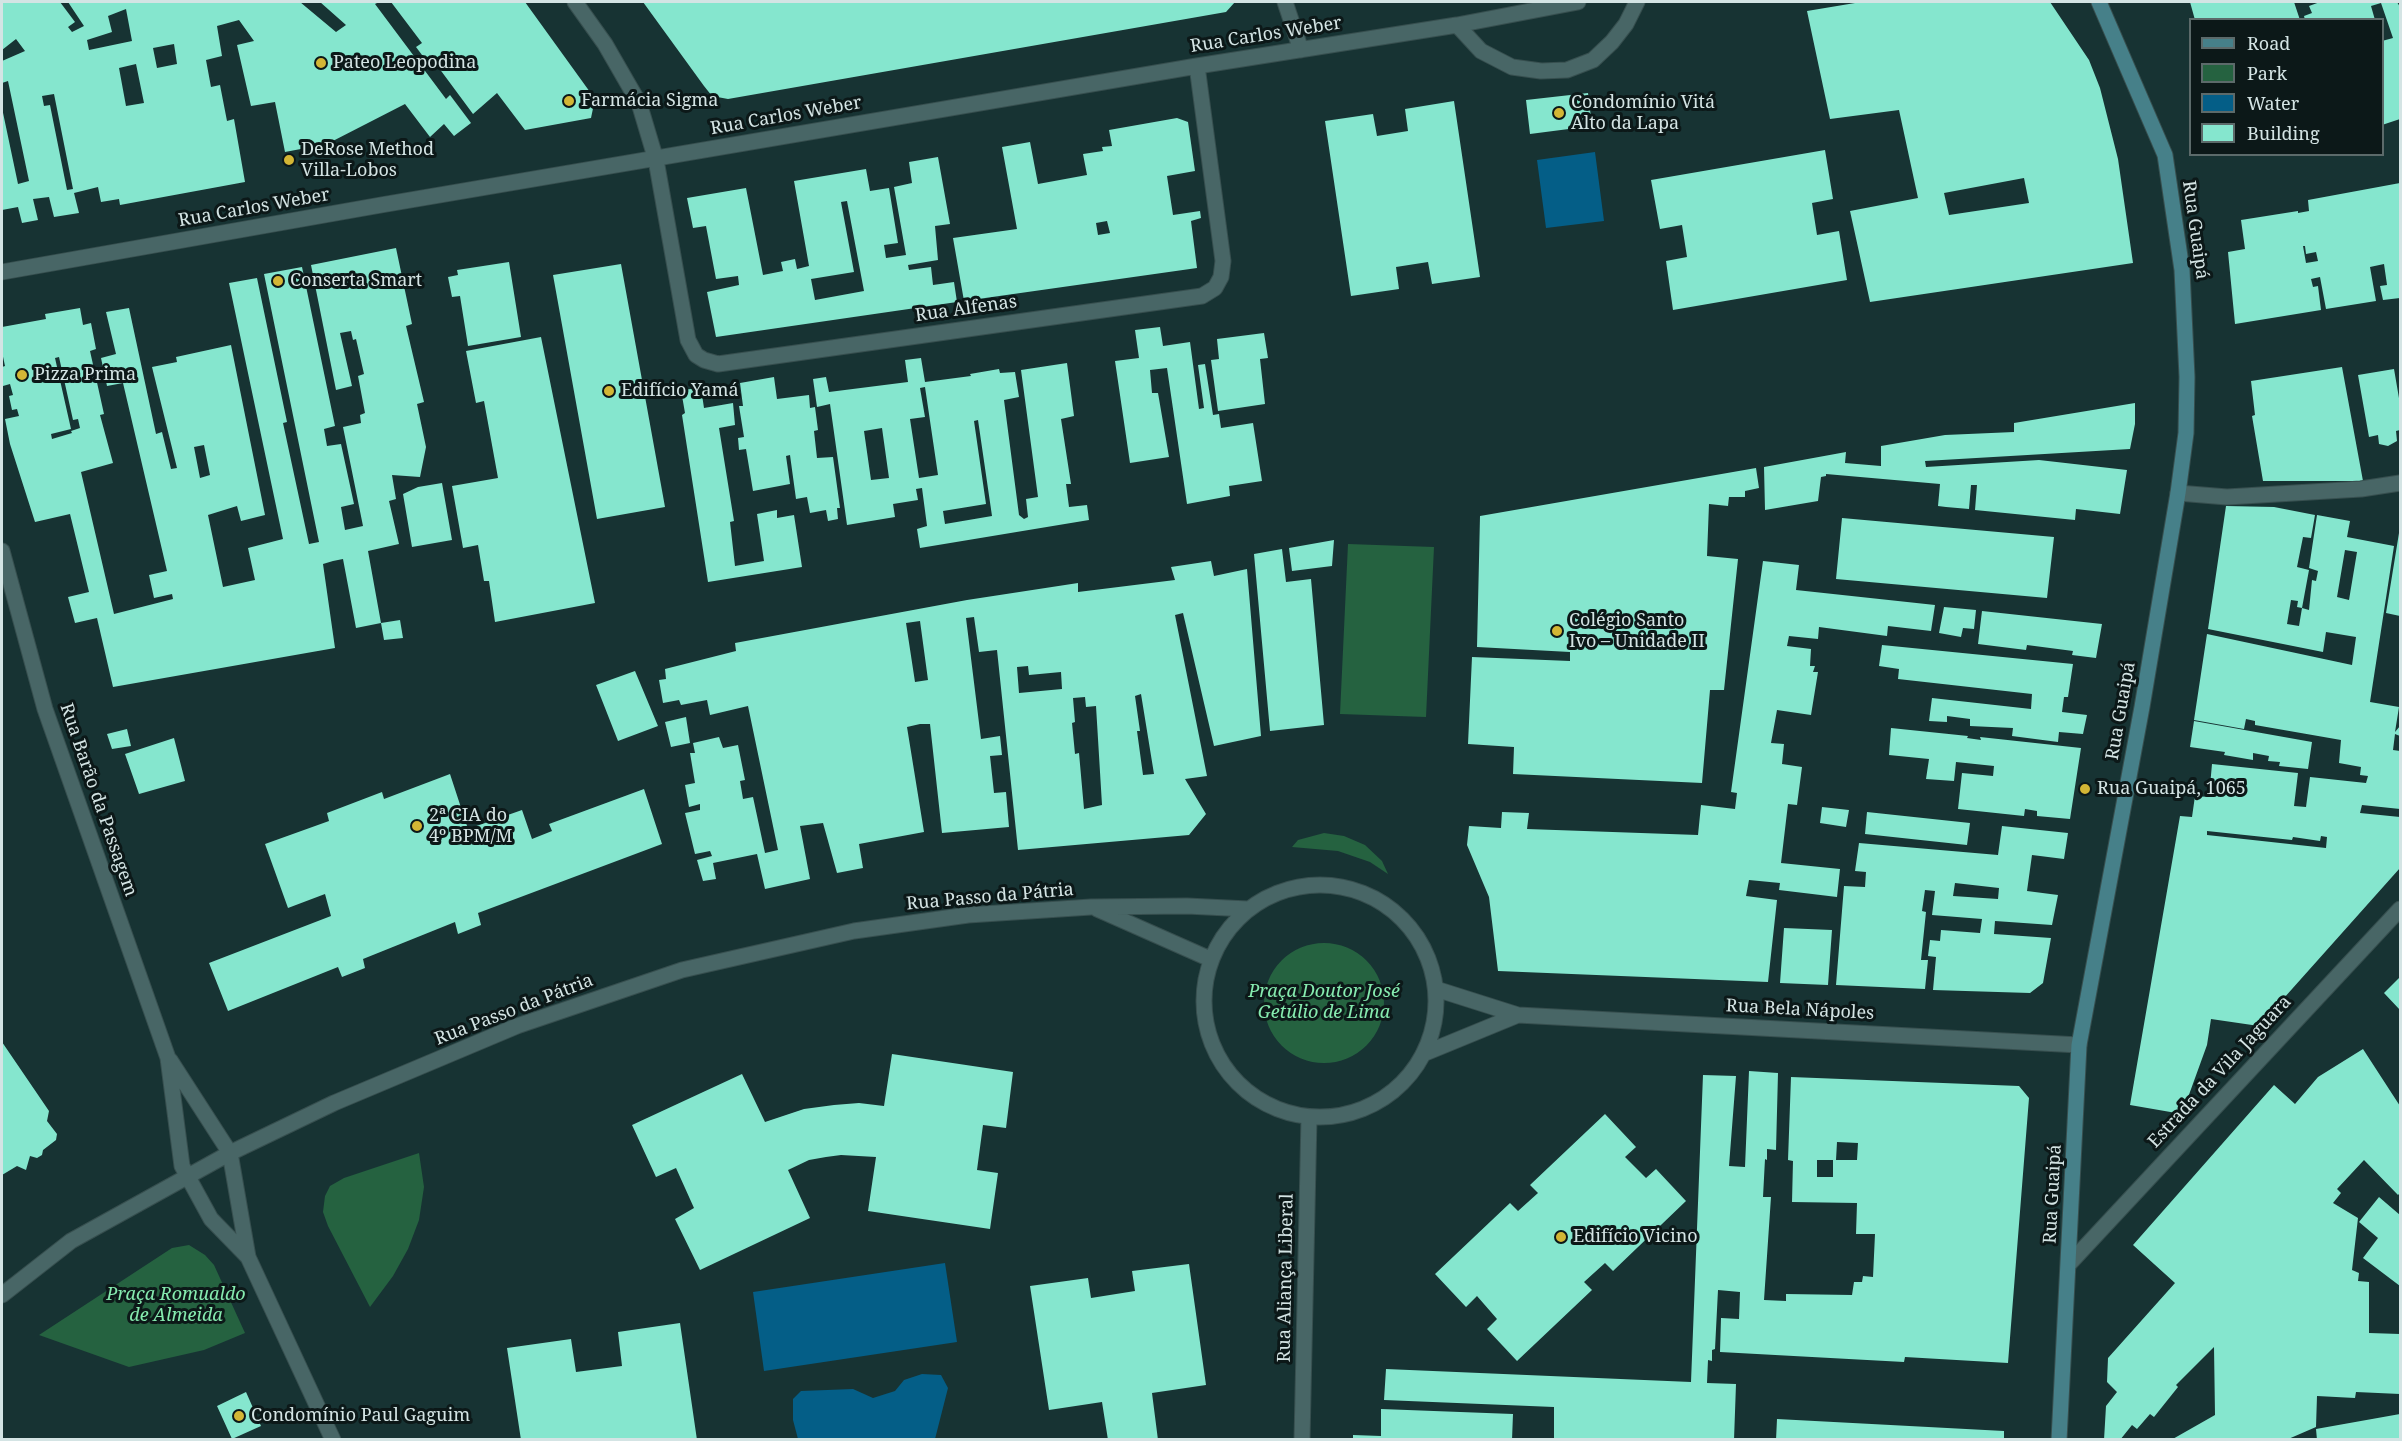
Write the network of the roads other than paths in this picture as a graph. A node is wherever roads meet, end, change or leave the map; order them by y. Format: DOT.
graph roads {
  1 [pos="575,2"];
  2 [pos="1285,2"];
  3 [pos="1578,2"];
  4 [pos="1637,2"];
  5 [pos="2099,2"];
  6 [pos="1457,25"];
  7 [pos="1301,50"];
  8 [pos="1197,66"];
  9 [pos="656,160"];
  10 [pos="2,272"];
  11 [pos="2400,483"];
  12 [pos="2178,493"];
  13 [pos="2,552"];
  14 [pos="1091,907"];
  15 [pos="1248,909"];
  16 [pos="2400,909"];
  17 [pos="1210,959"];
  18 [pos="1436,988"];
  19 [pos="1518,1015"];
  20 [pos="2079,1045"];
  21 [pos="1423,1054"];
  22 [pos="168,1058"];
  23 [pos="1309,1117"];
  24 [pos="230,1153"];
  25 [pos="187,1178"];
  26 [pos="248,1257"];
  27 [pos="2070,1263"];
  28 [pos="2,1295"];
  29 [pos="333,1440"];
  30 [pos="1302,1440"];
  31 [pos="2059,1440"];
  1 -- 9 [label="street, Rua Alfenas"];
  2 -- 7 [label="street"];
  3 -- 6 [label="street, Rua Carlos Weber"];
  4 -- 6 [label="street"];
  5 -- 12 [label="main road, Rua Guaipá"];
  6 -- 7 [label="street, Rua Carlos Weber"];
  7 -- 8 [label="street, Rua Carlos Weber"];
  8 -- 9 [label="street, Rua Carlos Weber"];
  8 -- 9 [label="street, Rua Alfenas"];
  9 -- 10 [label="street, Rua Carlos Weber"];
  11 -- 12 [label="street"];
  12 -- 20 [label="main road, Rua Guaipá"];
  13 -- 22 [label="street, Rua Barão da Passagem"];
  14 -- 15 [label="street, Rua Passo da Pátria"];
  14 -- 17 [label="street, Rua Passo da Pátria"];
  14 -- 24 [label="street, Rua Passo da Pátria"];
  15 -- 17 [label="street"];
  15 -- 18 [label="street"];
  16 -- 27 [label="street, Estrada da Vila Jaguara"];
  17 -- 23 [label="street"];
  18 -- 19 [label="street"];
  18 -- 21 [label="street"];
  19 -- 20 [label="street, Rua Bela Nápoles"];
  19 -- 21 [label="street"];
  20 -- 27 [label="main road, Rua Guaipá"];
  21 -- 23 [label="street"];
  22 -- 24 [label="street, Rua Barão da Passagem"];
  22 -- 25 [label="street, Rua Barão da Passagem"];
  23 -- 30 [label="street, Rua Aliança Liberal"];
  24 -- 25 [label="street, Rua Passo da Pátria"];
  24 -- 26 [label="street, Rua Barão da Passagem"];
  25 -- 26 [label="street, Rua Barão da Passagem"];
  25 -- 28 [label="street, Rua Passo da Pátria"];
  26 -- 29 [label="street, Rua Barão da Passagem"];
  27 -- 31 [label="main road, Rua Guaipá"];
}
